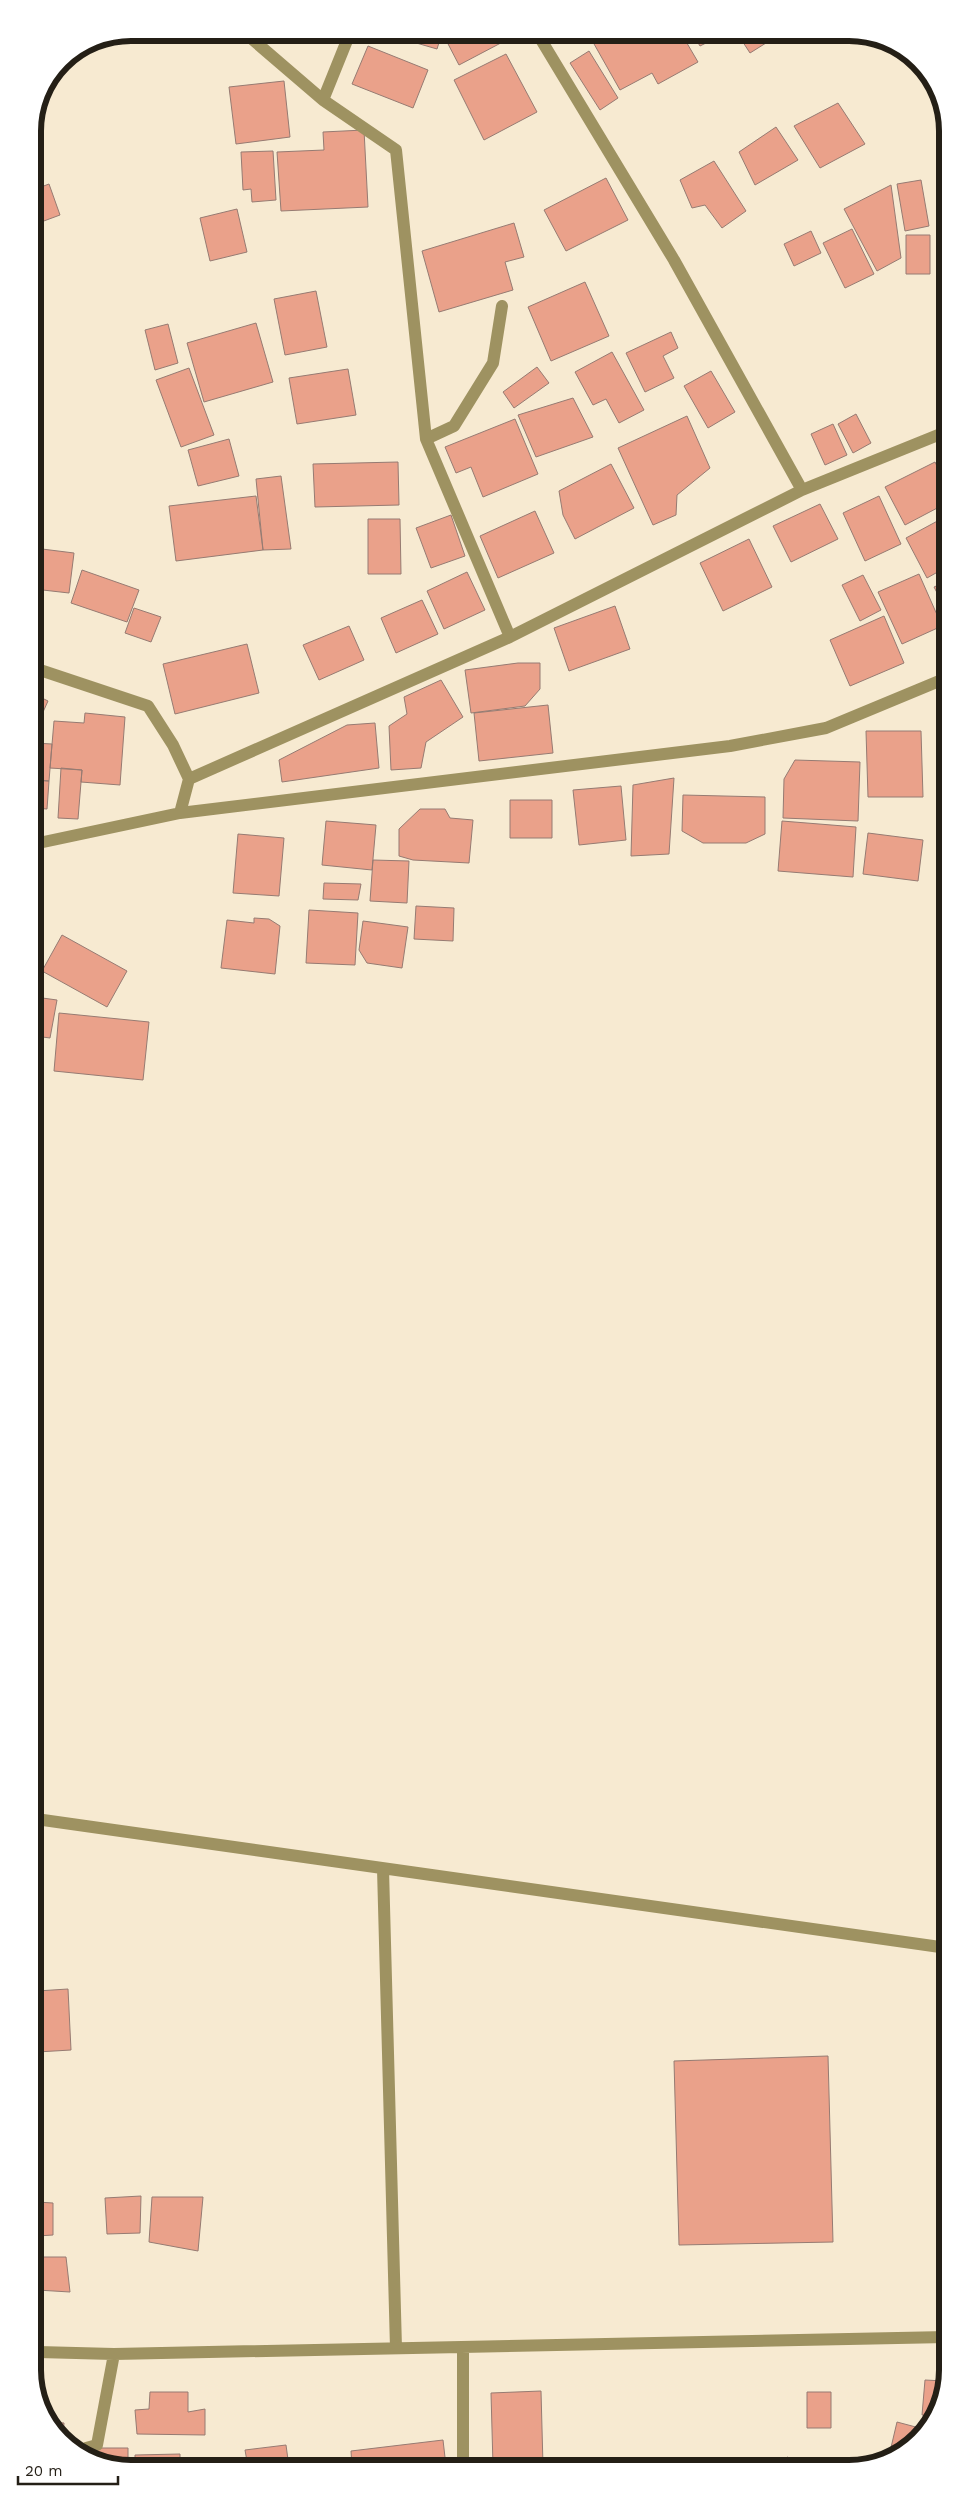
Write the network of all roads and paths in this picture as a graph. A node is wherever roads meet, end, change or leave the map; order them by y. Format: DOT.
graph roads {
  1 [pos="255,41"];
  2 [pos="347,41"];
  3 [pos="544,41"];
  4 [pos="323,100"];
  5 [pos="502,306"];
  6 [pos="939,435"];
  7 [pos="426,439"];
  8 [pos="802,490"];
  9 [pos="510,638"];
  10 [pos="41,670"];
  11 [pos="939,681"];
  12 [pos="188,779"];
  13 [pos="180,813"];
  14 [pos="41,843"];
  15 [pos="41,1820"];
  16 [pos="383,1869"];
  17 [pos="939,1947"];
  18 [pos="939,2337"];
  19 [pos="463,2346"];
  20 [pos="396,2348"];
  21 [pos="41,2352"];
  22 [pos="114,2354"];
  23 [pos="86,2448"];
  24 [pos="464,2460"];
  1 -- 4 [label="street"];
  2 -- 4 [label="street"];
  3 -- 8 [label="street"];
  4 -- 7 [label="street"];
  5 -- 7 [label="street"];
  6 -- 8 [label="street"];
  7 -- 9 [label="street"];
  8 -- 9 [label="street"];
  9 -- 12 [label="street"];
  10 -- 12 [label="street"];
  11 -- 13 [label="street"];
  12 -- 13 [label="street"];
  13 -- 14 [label="street"];
  15 -- 16 [label="street"];
  16 -- 17 [label="street"];
  16 -- 20 [label="street"];
  18 -- 19 [label="street"];
  19 -- 20 [label="street"];
  19 -- 24 [label="street"];
  20 -- 22 [label="street"];
  21 -- 22 [label="street"];
  22 -- 23 [label="street"];
}
